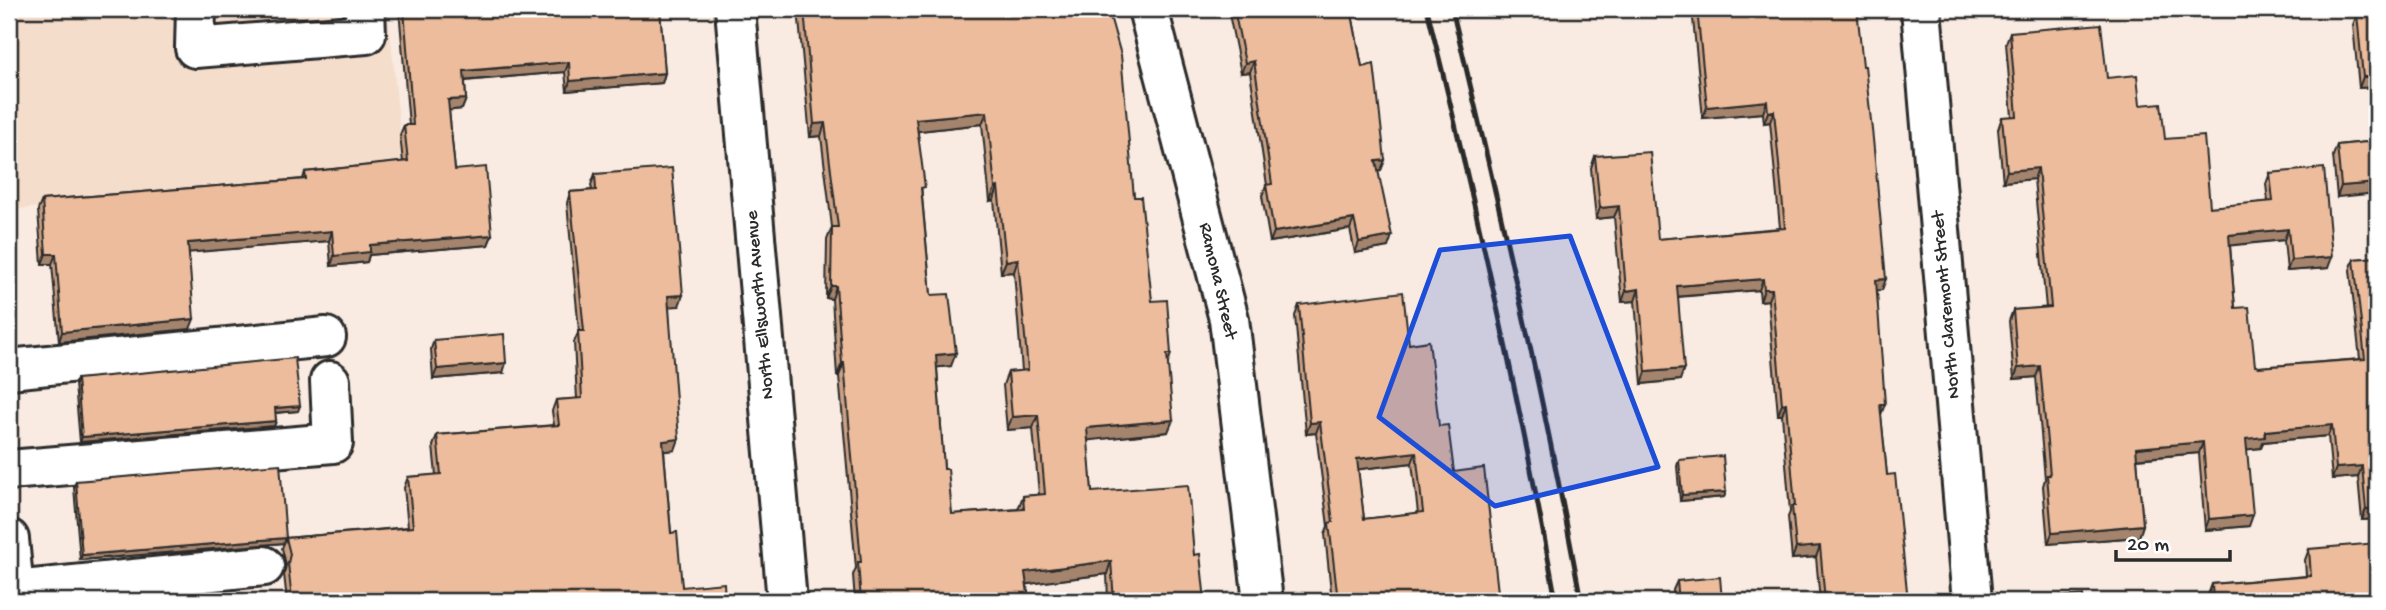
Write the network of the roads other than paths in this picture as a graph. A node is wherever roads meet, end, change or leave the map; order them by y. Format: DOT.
graph roads {
  1 [pos="196,9"];
  2 [pos="365,9"];
  3 [pos="735,9"];
  4 [pos="1148,9"];
  5 [pos="1922,9"];
  6 [pos="326,337"];
  7 [pos="9,369"];
  8 [pos="330,381"];
  9 [pos="9,470"];
  10 [pos="9,539"];
  11 [pos="264,566"];
  12 [pos="15,596"];
  13 [pos="787,601"];
  14 [pos="1263,601"];
  15 [pos="1972,601"];
  1 -- 2 [label="street"];
  3 -- 13 [label="street, North Ellsworth Avenue"];
  4 -- 14 [label="street, Ramona Street"];
  5 -- 15 [label="street, North Claremont Street"];
  6 -- 7 [label="street"];
  8 -- 9 [label="street"];
  10 -- 12 [label="street"];
  11 -- 12 [label="street"];
}
